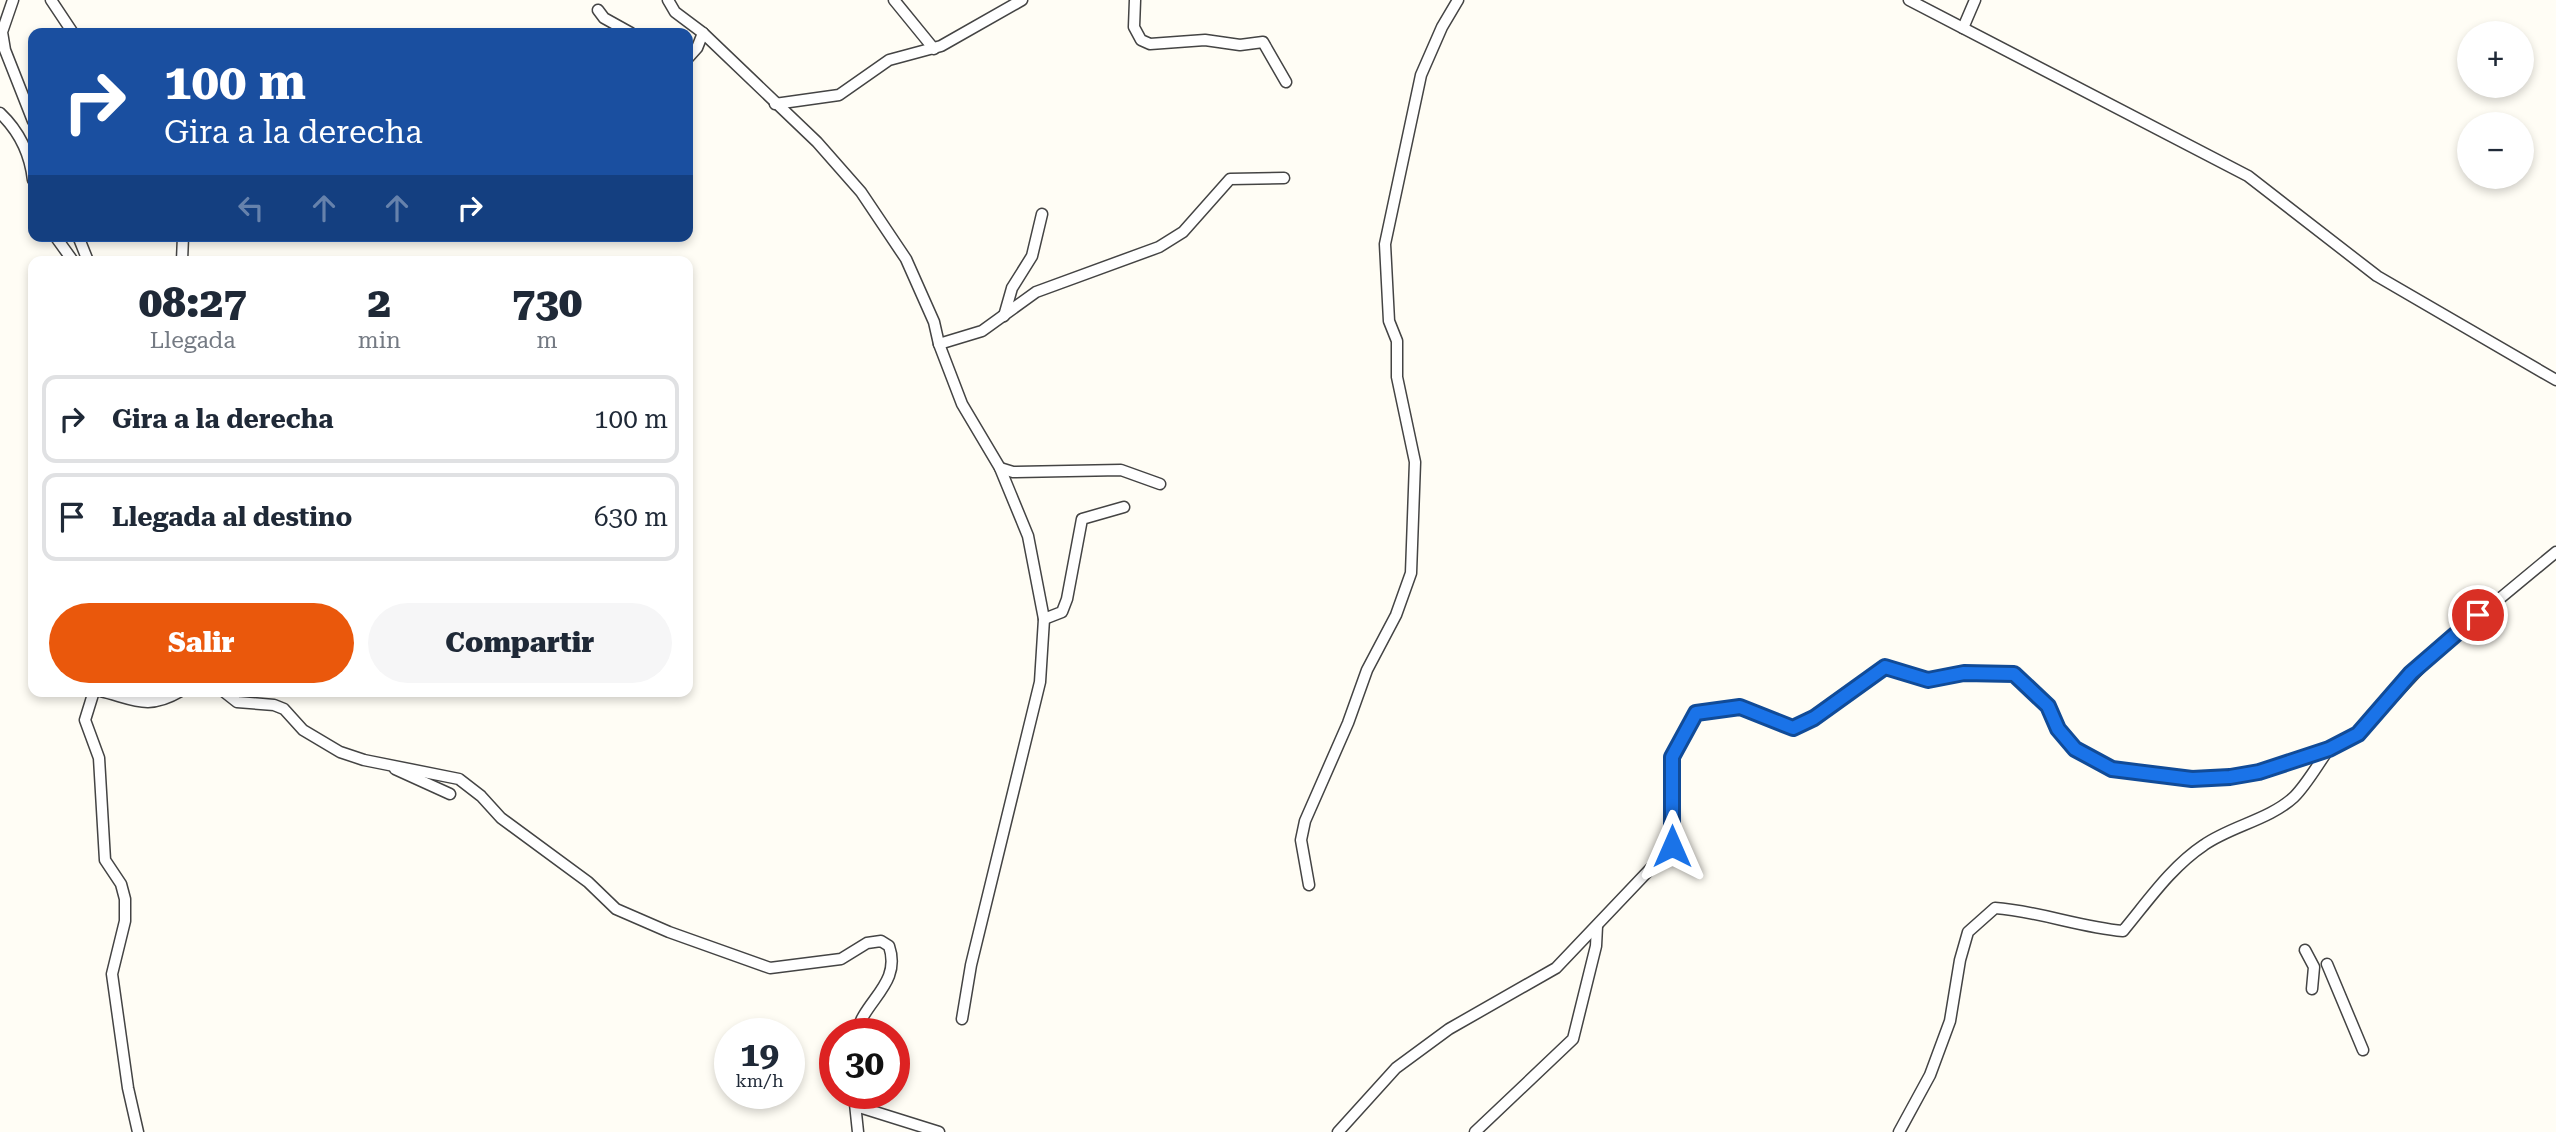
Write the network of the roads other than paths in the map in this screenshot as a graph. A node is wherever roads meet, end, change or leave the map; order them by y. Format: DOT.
graph roads {
  1 [pos="13,0"];
  2 [pos="51,0"];
  3 [pos="667,0"];
  4 [pos="894,0"];
  5 [pos="1022,0"];
  6 [pos="1135,0"];
  7 [pos="1458,0"];
  8 [pos="1909,0"];
  9 [pos="1975,0"];
  10 [pos="598,10"];
  11 [pos="70,28"];
  12 [pos="622,28"];
  13 [pos="1963,28"];
  14 [pos="703,33"];
  15 [pos="934,49"];
  16 [pos="693,54"];
  17 [pos="1286,82"];
  18 [pos="775,104"];
  19 [pos="28,107"];
  20 [pos="0,113"];
  21 [pos="28,157"];
  22 [pos="1284,178"];
  23 [pos="1042,214"];
  24 [pos="1004,316"];
  25 [pos="939,344"];
  26 [pos="2556,380"];
  27 [pos="1000,468"];
  28 [pos="1160,484"];
  29 [pos="1124,507"];
  30 [pos="2556,552"];
  31 [pos="1045,618"];
  32 [pos="92,697"];
  33 [pos="118,697"];
  34 [pos="168,697"];
  35 [pos="231,697"];
  36 [pos="2329,749"];
  37 [pos="364,760"];
  38 [pos="450,794"];
  39 [pos="1308,885"];
  40 [pos="1597,926"];
  41 [pos="2305,950"];
  42 [pos="2327,964"];
  43 [pos="2312,989"];
  44 [pos="861,1018"];
  45 [pos="962,1019"];
  46 [pos="2363,1050"];
  47 [pos="856,1109"];
  48 [pos="866,1109"];
  49 [pos="138,1132"];
  50 [pos="858,1132"];
  51 [pos="939,1132"];
  52 [pos="1338,1132"];
  53 [pos="1475,1132"];
  54 [pos="1899,1132"];
  1 -- 19 [label="street"];
  2 -- 11 [label="street"];
  3 -- 14 [label="street"];
  4 -- 15 [label="street"];
  5 -- 15 [label="street"];
  6 -- 17 [label="street"];
  7 -- 39 [label="street"];
  8 -- 13 [label="street"];
  9 -- 13 [label="street"];
  10 -- 12 [label="street"];
  13 -- 26 [label="street"];
  14 -- 16 [label="street"];
  14 -- 18 [label="street"];
  15 -- 18 [label="street"];
  18 -- 25 [label="street"];
  20 -- 21 [label="street"];
  22 -- 24 [label="street"];
  23 -- 24 [label="street"];
  24 -- 25 [label="street"];
  25 -- 27 [label="street"];
  27 -- 28 [label="street"];
  27 -- 31 [label="street"];
  29 -- 31 [label="street"];
  30 -- 36 [label="street"];
  31 -- 45 [label="street"];
  32 -- 49 [label="street"];
  33 -- 34 [label="street"];
  35 -- 37 [label="street"];
  36 -- 40 [label="street"];
  36 -- 54 [label="street"];
  37 -- 38 [label="street"];
  37 -- 44 [label="street"];
  40 -- 52 [label="street"];
  40 -- 53 [label="street"];
  41 -- 43 [label="street"];
  42 -- 46 [label="street"];
  47 -- 50 [label="street"];
  48 -- 51 [label="street"];
}
